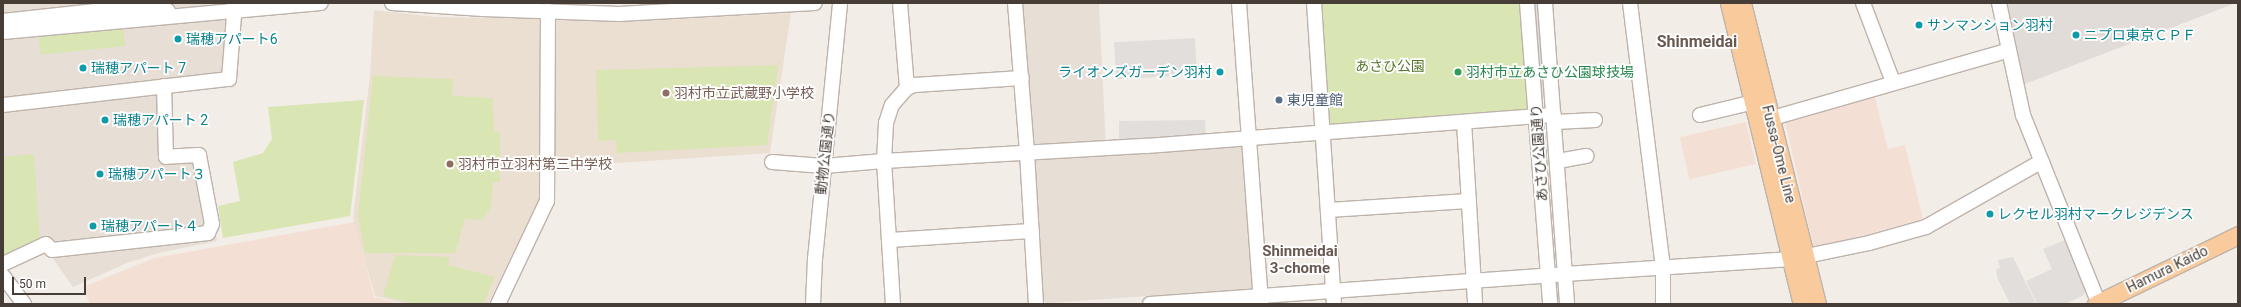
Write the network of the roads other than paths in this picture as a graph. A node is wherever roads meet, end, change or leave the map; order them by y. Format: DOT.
graph roads {
  1 [pos="321,3"];
  2 [pos="392,3"];
  3 [pos="815,3"];
  4 [pos="840,3"];
  5 [pos="900,3"];
  6 [pos="1015,3"];
  7 [pos="1239,3"];
  8 [pos="1314,3"];
  9 [pos="1527,3"];
  10 [pos="1545,3"];
  11 [pos="1630,3"];
  12 [pos="1729,3"];
  13 [pos="1742,3"];
  14 [pos="1863,3"];
  15 [pos="1999,3"];
  16 [pos="415,4"];
  17 [pos="276,5"];
  18 [pos="482,6"];
  19 [pos="735,6"];
  20 [pos="235,8"];
  21 [pos="569,8"];
  22 [pos="639,8"];
  23 [pos="548,12"];
  24 [pos="3,21"];
  25 [pos="3,32"];
  26 [pos="2009,50"];
  27 [pos="1022,78"];
  28 [pos="1893,82"];
  29 [pos="164,86"];
  30 [pos="907,88"];
  31 [pos="1754,102"];
  32 [pos="3,104"];
  33 [pos="1700,115"];
  34 [pos="1536,116"];
  35 [pos="1554,119"];
  36 [pos="1595,120"];
  37 [pos="1764,120"];
  38 [pos="1464,122"];
  39 [pos="1322,133"];
  40 [pos="1248,137"];
  41 [pos="1027,153"];
  42 [pos="1587,156"];
  43 [pos="884,161"];
  44 [pos="1558,161"];
  45 [pos="2042,161"];
  46 [pos="772,162"];
  47 [pos="824,166"];
  48 [pos="1469,201"];
  49 [pos="1328,210"];
  50 [pos="1032,231"];
  51 [pos="2238,235"];
  52 [pos="889,240"];
  53 [pos="1798,258"];
  54 [pos="3,264"];
  55 [pos="1663,268"];
  56 [pos="1565,274"];
  57 [pos="3,276"];
  58 [pos="1548,276"];
  59 [pos="1473,281"];
  60 [pos="1333,297"];
  61 [pos="1260,300"];
  62 [pos="1189,303"];
  63 [pos="24,304"];
  64 [pos="498,304"];
  65 [pos="813,304"];
  66 [pos="893,304"];
  67 [pos="1036,304"];
  68 [pos="1150,304"];
  69 [pos="1475,304"];
  70 [pos="1550,304"];
  71 [pos="1568,304"];
  72 [pos="1663,304"];
  73 [pos="1802,304"];
  74 [pos="1817,304"];
  75 [pos="2098,304"];
  1 -- 17 [label="street"];
  2 -- 16 [label="street"];
  3 -- 19 [label="street"];
  4 -- 47 [label="street, 動物公園通り"];
  5 -- 30 [label="street"];
  6 -- 27 [label="street"];
  7 -- 40 [label="street"];
  8 -- 39 [label="street"];
  9 -- 34 [label="street, あさひ公園通り"];
  10 -- 35 [label="street, あさひ公園通り"];
  11 -- 55 [label="street"];
  12 -- 31 [label="main road, Fussa-Ome Line"];
  13 -- 37 [label="main road, Fussa-Ome Line"];
  14 -- 28 [label="street"];
  15 -- 26 [label="street"];
  16 -- 18 [label="street"];
  17 -- 20 [label="street"];
  18 -- 23 [label="street"];
  19 -- 22 [label="street"];
  20 -- 24 [label="street"];
  20 -- 25 [label="street"];
  20 -- 29 [label="street"];
  21 -- 22 [label="street"];
  21 -- 23 [label="street"];
  23 -- 64 [label="street"];
  26 -- 28 [label="street"];
  26 -- 45 [label="street"];
  27 -- 30 [label="street"];
  27 -- 41 [label="street"];
  28 -- 37 [label="street"];
  29 -- 32 [label="street"];
  29 -- 54 [label="street"];
  30 -- 43 [label="street"];
  31 -- 33 [label="street"];
  31 -- 37 [label="main road, Fussa-Ome Line"];
  34 -- 35 [label="street"];
  34 -- 38 [label="street"];
  34 -- 58 [label="street, あさひ公園通り"];
  35 -- 36 [label="street"];
  35 -- 44 [label="street, あさひ公園通り"];
  37 -- 53 [label="main road, Fussa-Ome Line"];
  38 -- 39 [label="street"];
  38 -- 48 [label="street"];
  39 -- 40 [label="street"];
  39 -- 49 [label="street"];
  40 -- 41 [label="street"];
  40 -- 61 [label="street"];
  41 -- 43 [label="street"];
  41 -- 50 [label="street"];
  42 -- 44 [label="street"];
  43 -- 47 [label="street"];
  43 -- 52 [label="street"];
  44 -- 56 [label="street, あさひ公園通り"];
  45 -- 53 [label="street"];
  45 -- 75 [label="street"];
  46 -- 47 [label="street"];
  47 -- 65 [label="street, 動物公園通り"];
  48 -- 49 [label="street"];
  48 -- 59 [label="street"];
  49 -- 60 [label="street"];
  50 -- 52 [label="street"];
  50 -- 67 [label="street"];
  51 -- 75 [label="main road, Hamura Kaido"];
  52 -- 66 [label="street"];
  53 -- 55 [label="street"];
  53 -- 73 [label="main road, Fussa-Ome Line"];
  53 -- 74 [label="main road, Fussa-Ome Line"];
  55 -- 56 [label="street"];
  55 -- 72 [label="street"];
  56 -- 58 [label="street"];
  56 -- 71 [label="street, あさひ公園通り"];
  57 -- 63 [label="street"];
  58 -- 59 [label="street"];
  58 -- 70 [label="street, あさひ公園通り"];
  59 -- 60 [label="street"];
  59 -- 69 [label="street"];
  60 -- 61 [label="street"];
  61 -- 62 [label="street"];
  62 -- 68 [label="street"];
}
